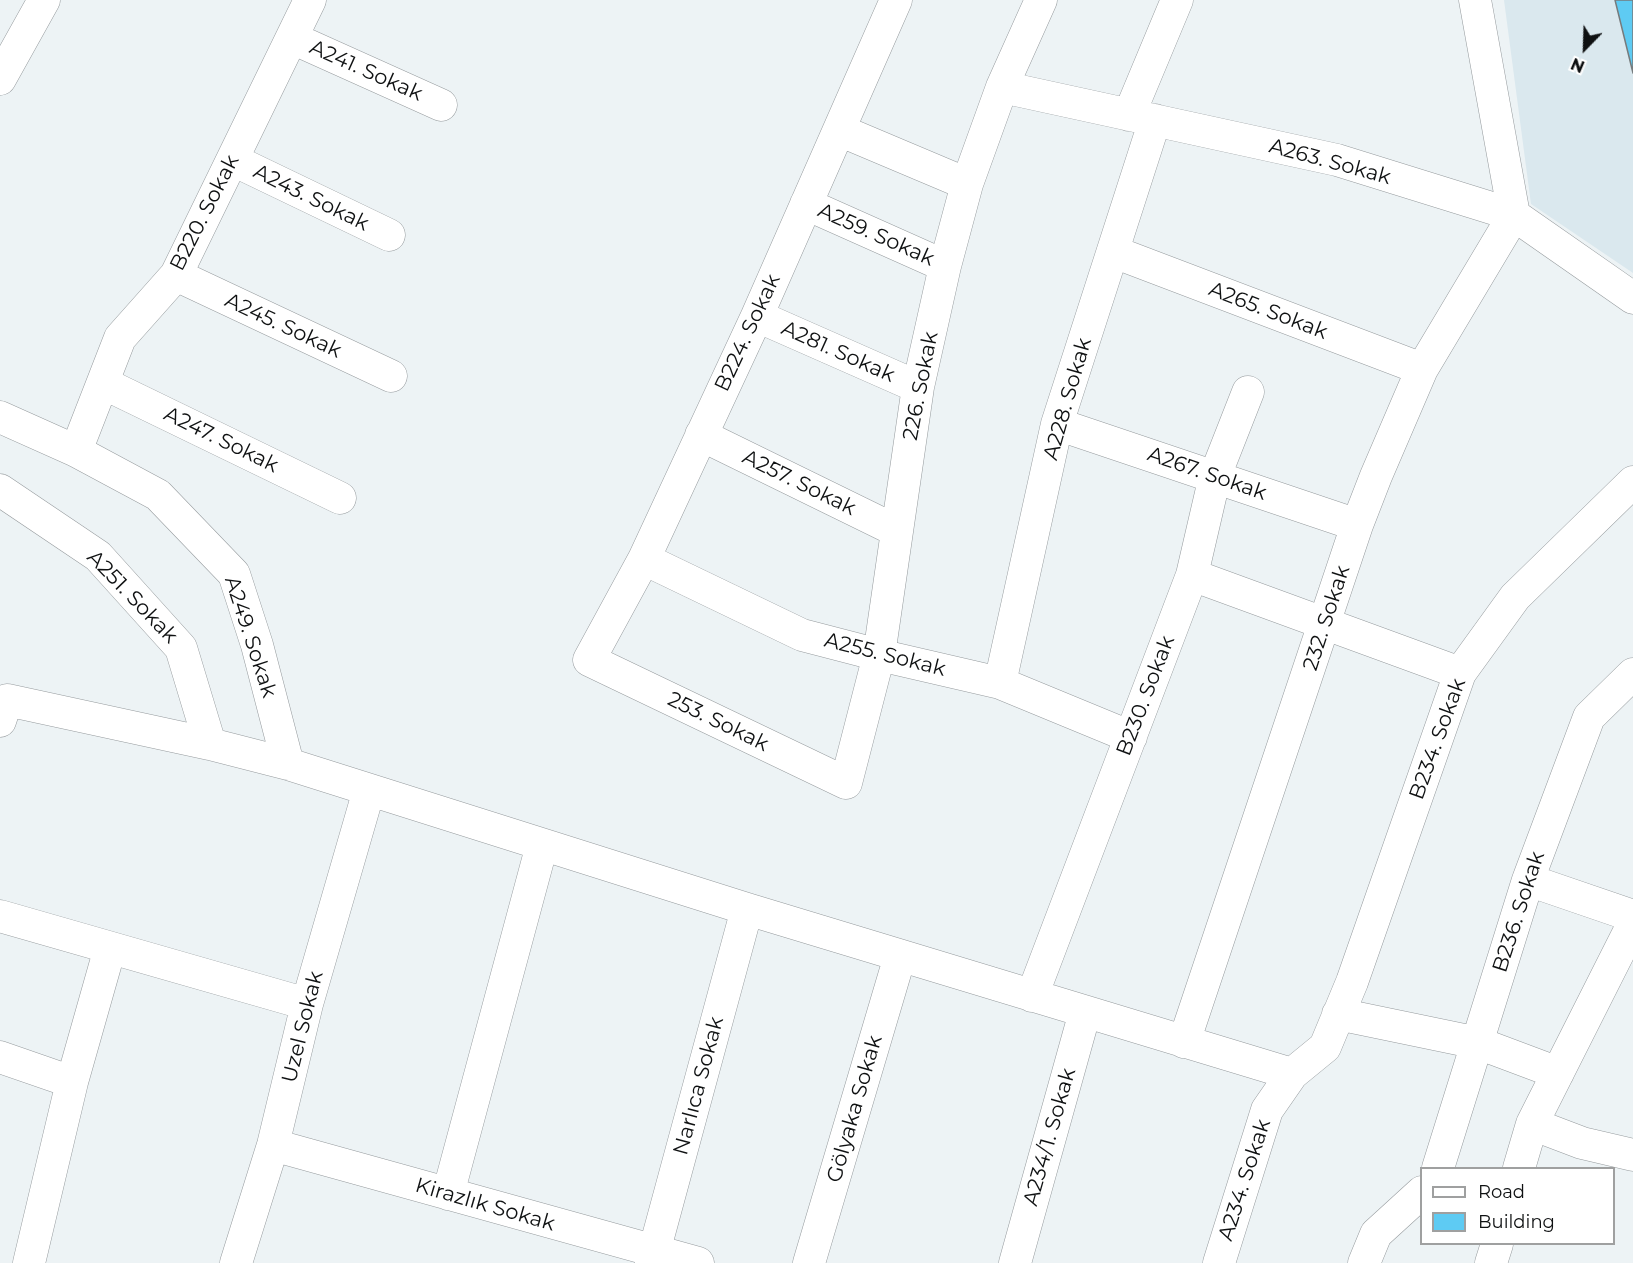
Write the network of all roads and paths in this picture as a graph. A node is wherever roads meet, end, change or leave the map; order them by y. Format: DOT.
graph roads {
  1 [pos="44,0"];
  2 [pos="310,0"];
  3 [pos="896,0"];
  4 [pos="1041,0"];
  5 [pos="1177,0"];
  6 [pos="1475,0"];
  7 [pos="292,38"];
  8 [pos="0,78"];
  9 [pos="1002,87"];
  10 [pos="441,105"];
  11 [pos="1142,118"];
  12 [pos="839,130"];
  13 [pos="233,160"];
  14 [pos="967,184"];
  15 [pos="806,204"];
  16 [pos="1514,215"];
  17 [pos="389,235"];
  18 [pos="1114,252"];
  19 [pos="945,266"];
  20 [pos="176,275"];
  21 [pos="1633,298"];
  22 [pos="757,316"];
  23 [pos="1422,369"];
  24 [pos="391,376"];
  25 [pos="103,382"];
  26 [pos="918,387"];
  27 [pos="1248,392"];
  28 [pos="0,417"];
  29 [pos="1057,424"];
  30 [pos="701,435"];
  31 [pos="76,451"];
  32 [pos="1215,476"];
  33 [pos="1633,482"];
  34 [pos="0,490"];
  35 [pos="340,498"];
  36 [pos="1357,525"];
  37 [pos="897,531"];
  38 [pos="644,559"];
  39 [pos="1192,575"];
  40 [pos="1325,624"];
  41 [pos="879,656"];
  42 [pos="589,660"];
  43 [pos="1460,674"];
  44 [pos="1633,674"];
  45 [pos="1000,683"];
  46 [pos="0,721"];
  47 [pos="1131,737"];
  48 [pos="210,744"];
  49 [pos="288,764"];
  50 [pos="846,783"];
  51 [pos="369,790"];
  52 [pos="542,845"];
  53 [pos="1528,880"];
  54 [pos="747,909"];
  55 [pos="0,916"];
  56 [pos="1633,916"];
  57 [pos="1633,924"];
  58 [pos="110,948"];
  59 [pos="900,956"];
  60 [pos="1032,996"];
  61 [pos="307,1004"];
  62 [pos="1085,1012"];
  63 [pos="1338,1014"];
  64 [pos="1184,1042"];
  65 [pos="1478,1043"];
  66 [pos="1325,1047"];
  67 [pos="0,1057"];
  68 [pos="1558,1073"];
  69 [pos="1292,1074"];
  70 [pos="72,1082"];
  71 [pos="1532,1124"];
  72 [pos="273,1145"];
  73 [pos="1633,1155"];
  74 [pos="1438,1167"];
  75 [pos="1519,1167"];
  76 [pos="448,1194"];
  77 [pos="1420,1194"];
  78 [pos="1497,1245"];
  79 [pos="653,1258"];
  80 [pos="29,1263"];
  81 [pos="236,1263"];
  82 [pos="698,1263"];
  83 [pos="809,1263"];
  84 [pos="1015,1263"];
  85 [pos="1219,1263"];
  86 [pos="1364,1263"];
  87 [pos="1491,1263"];
  1 -- 8 [label="street"];
  2 -- 7 [label="street, B220. Sokak"];
  3 -- 12 [label="street, B224. Sokak"];
  4 -- 9 [label="street, 226. Sokak"];
  5 -- 11 [label="street, A228. Sokak"];
  6 -- 16 [label="street"];
  7 -- 10 [label="street, A241. Sokak"];
  7 -- 13 [label="street, B220. Sokak"];
  9 -- 11 [label="street, A263. Sokak"];
  9 -- 14 [label="street, 226. Sokak"];
  11 -- 16 [label="street, A263. Sokak"];
  11 -- 18 [label="street, A228. Sokak"];
  12 -- 14 [label="street"];
  12 -- 15 [label="street, B224. Sokak"];
  13 -- 17 [label="street, A243. Sokak"];
  13 -- 20 [label="street, B220. Sokak"];
  14 -- 19 [label="street, 226. Sokak"];
  15 -- 19 [label="street, A259. Sokak"];
  15 -- 22 [label="street, B224. Sokak"];
  16 -- 21 [label="street, A263. Sokak"];
  16 -- 23 [label="street, 232. Sokak"];
  18 -- 23 [label="street, A265. Sokak"];
  18 -- 29 [label="street, A228. Sokak"];
  19 -- 26 [label="street, 226. Sokak"];
  20 -- 24 [label="street, A245. Sokak"];
  20 -- 25 [label="street, B220. Sokak"];
  22 -- 26 [label="street, A281. Sokak"];
  22 -- 30 [label="street, B224. Sokak"];
  23 -- 36 [label="street, 232. Sokak"];
  25 -- 31 [label="street, B220. Sokak"];
  25 -- 35 [label="street, A247. Sokak"];
  26 -- 37 [label="street, 226. Sokak"];
  27 -- 32 [label="street, B230. Sokak"];
  28 -- 31 [label="street, A249. Sokak"];
  29 -- 32 [label="street, A267. Sokak"];
  29 -- 45 [label="street, A228. Sokak"];
  30 -- 37 [label="street, A257. Sokak"];
  30 -- 38 [label="street, B224. Sokak"];
  31 -- 49 [label="street, A249. Sokak"];
  32 -- 36 [label="street, A267. Sokak"];
  32 -- 39 [label="street, B230. Sokak"];
  33 -- 43 [label="street, B234. Sokak"];
  34 -- 48 [label="street, A251. Sokak"];
  36 -- 40 [label="street, 232. Sokak"];
  37 -- 41 [label="street, 226. Sokak"];
  38 -- 41 [label="street, A255. Sokak"];
  38 -- 42 [label="street, B224. Sokak"];
  39 -- 40 [label="street"];
  39 -- 47 [label="street, B230. Sokak"];
  40 -- 43 [label="street"];
  40 -- 64 [label="street, 232. Sokak"];
  41 -- 45 [label="street, A255. Sokak"];
  41 -- 50 [label="street, 226. Sokak"];
  42 -- 50 [label="street, 253. Sokak"];
  43 -- 63 [label="street, B234. Sokak"];
  44 -- 53 [label="street, B236. Sokak"];
  45 -- 47 [label="street, A255. Sokak"];
  46 -- 48 [label="street"];
  47 -- 60 [label="street, B230. Sokak"];
  48 -- 49 [label="street"];
  49 -- 51 [label="street"];
  51 -- 52 [label="street"];
  51 -- 61 [label="street, Uzel Sokak"];
  52 -- 54 [label="street"];
  52 -- 76 [label="street"];
  53 -- 56 [label="street"];
  53 -- 65 [label="street, B236. Sokak"];
  54 -- 59 [label="street"];
  54 -- 79 [label="street, Narlıca Sokak"];
  55 -- 58 [label="street"];
  57 -- 68 [label="street"];
  58 -- 61 [label="street"];
  58 -- 70 [label="street"];
  59 -- 60 [label="street"];
  59 -- 83 [label="street, Gölyaka Sokak"];
  60 -- 62 [label="street"];
  61 -- 72 [label="street, Uzel Sokak"];
  62 -- 64 [label="street"];
  62 -- 84 [label="street, A234/1. Sokak"];
  63 -- 65 [label="street"];
  63 -- 66 [label="street, B234. Sokak"];
  64 -- 69 [label="street"];
  65 -- 68 [label="street"];
  65 -- 74 [label="street, B236. Sokak"];
  66 -- 69 [label="street, A234. Sokak"];
  67 -- 70 [label="street"];
  68 -- 71 [label="street"];
  69 -- 85 [label="street, A234. Sokak"];
  70 -- 80 [label="street"];
  71 -- 73 [label="street"];
  71 -- 75 [label="street"];
  72 -- 76 [label="street, Kirazlık Sokak"];
  72 -- 81 [label="street, Uzel Sokak"];
  76 -- 79 [label="street, Kirazlık Sokak"];
  77 -- 86 [label="street"];
  78 -- 87 [label="street"];
  79 -- 82 [label="street, Kirazlık Sokak"];
}
